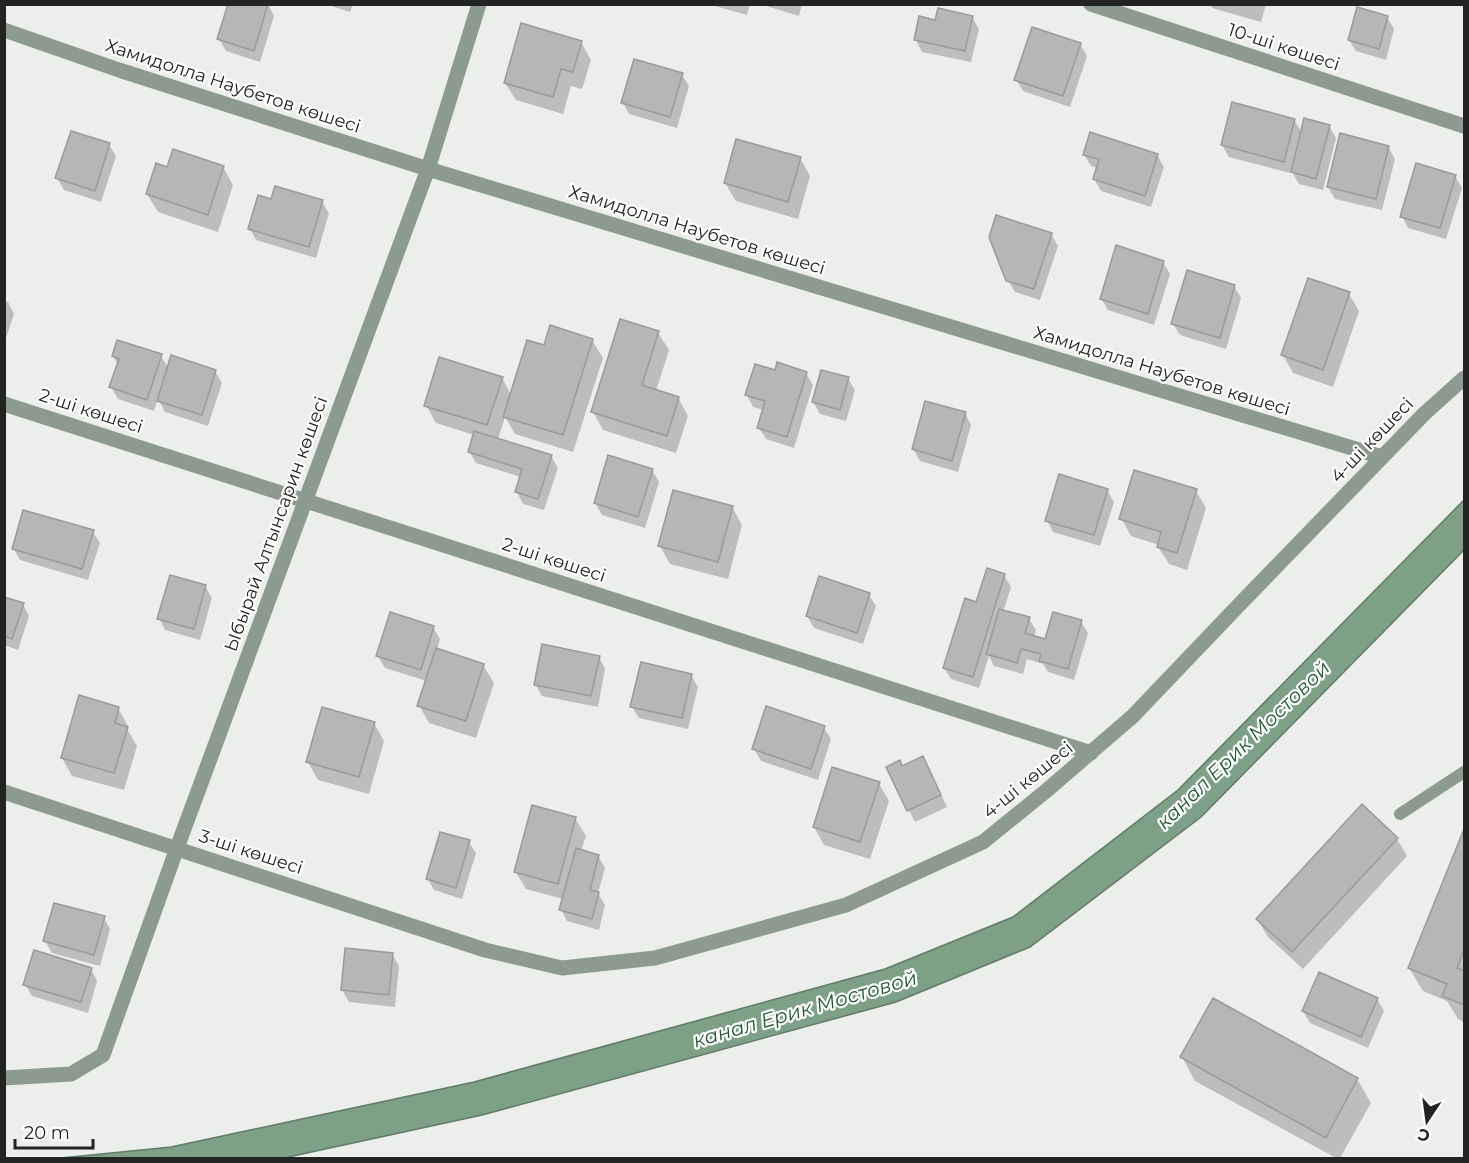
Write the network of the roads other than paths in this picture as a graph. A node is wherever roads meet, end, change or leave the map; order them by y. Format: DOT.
graph roads {
  1 [pos="479,4"];
  2 [pos="1091,4"];
  3 [pos="4,30"];
  4 [pos="1464,126"];
  5 [pos="428,169"];
  6 [pos="1464,378"];
  7 [pos="4,404"];
  8 [pos="1382,457"];
  9 [pos="306,501"];
  10 [pos="1091,753"];
  11 [pos="1464,772"];
  12 [pos="4,792"];
  13 [pos="1400,814"];
  14 [pos="177,848"];
  15 [pos="485,950"];
  16 [pos="4,1078"];
  1 -- 5 [label="street, Ыбырай Алтынсарин көшесі"];
  2 -- 4 [label="street, 10-ші көшесі"];
  3 -- 5 [label="street, Хамидолла Наубетов көшесі"];
  5 -- 8 [label="street, Хамидолла Наубетов көшесі"];
  5 -- 9 [label="street, Ыбырай Алтынсарин көшесі"];
  6 -- 8 [label="street, 4-ші көшесі"];
  7 -- 9 [label="street, 2-ші көшесі"];
  8 -- 10 [label="street, 4-ші көшесі"];
  9 -- 10 [label="street, 2-ші көшесі"];
  9 -- 14 [label="street, Ыбырай Алтынсарин көшесі"];
  10 -- 15 [label="street, 4-ші көшесі"];
  11 -- 13 [label="lane"];
  12 -- 14 [label="street, 3-ші көшесі"];
  14 -- 15 [label="street, 3-ші көшесі"];
  14 -- 16 [label="street, Ыбырай Алтынсарин көшесі"];
}
